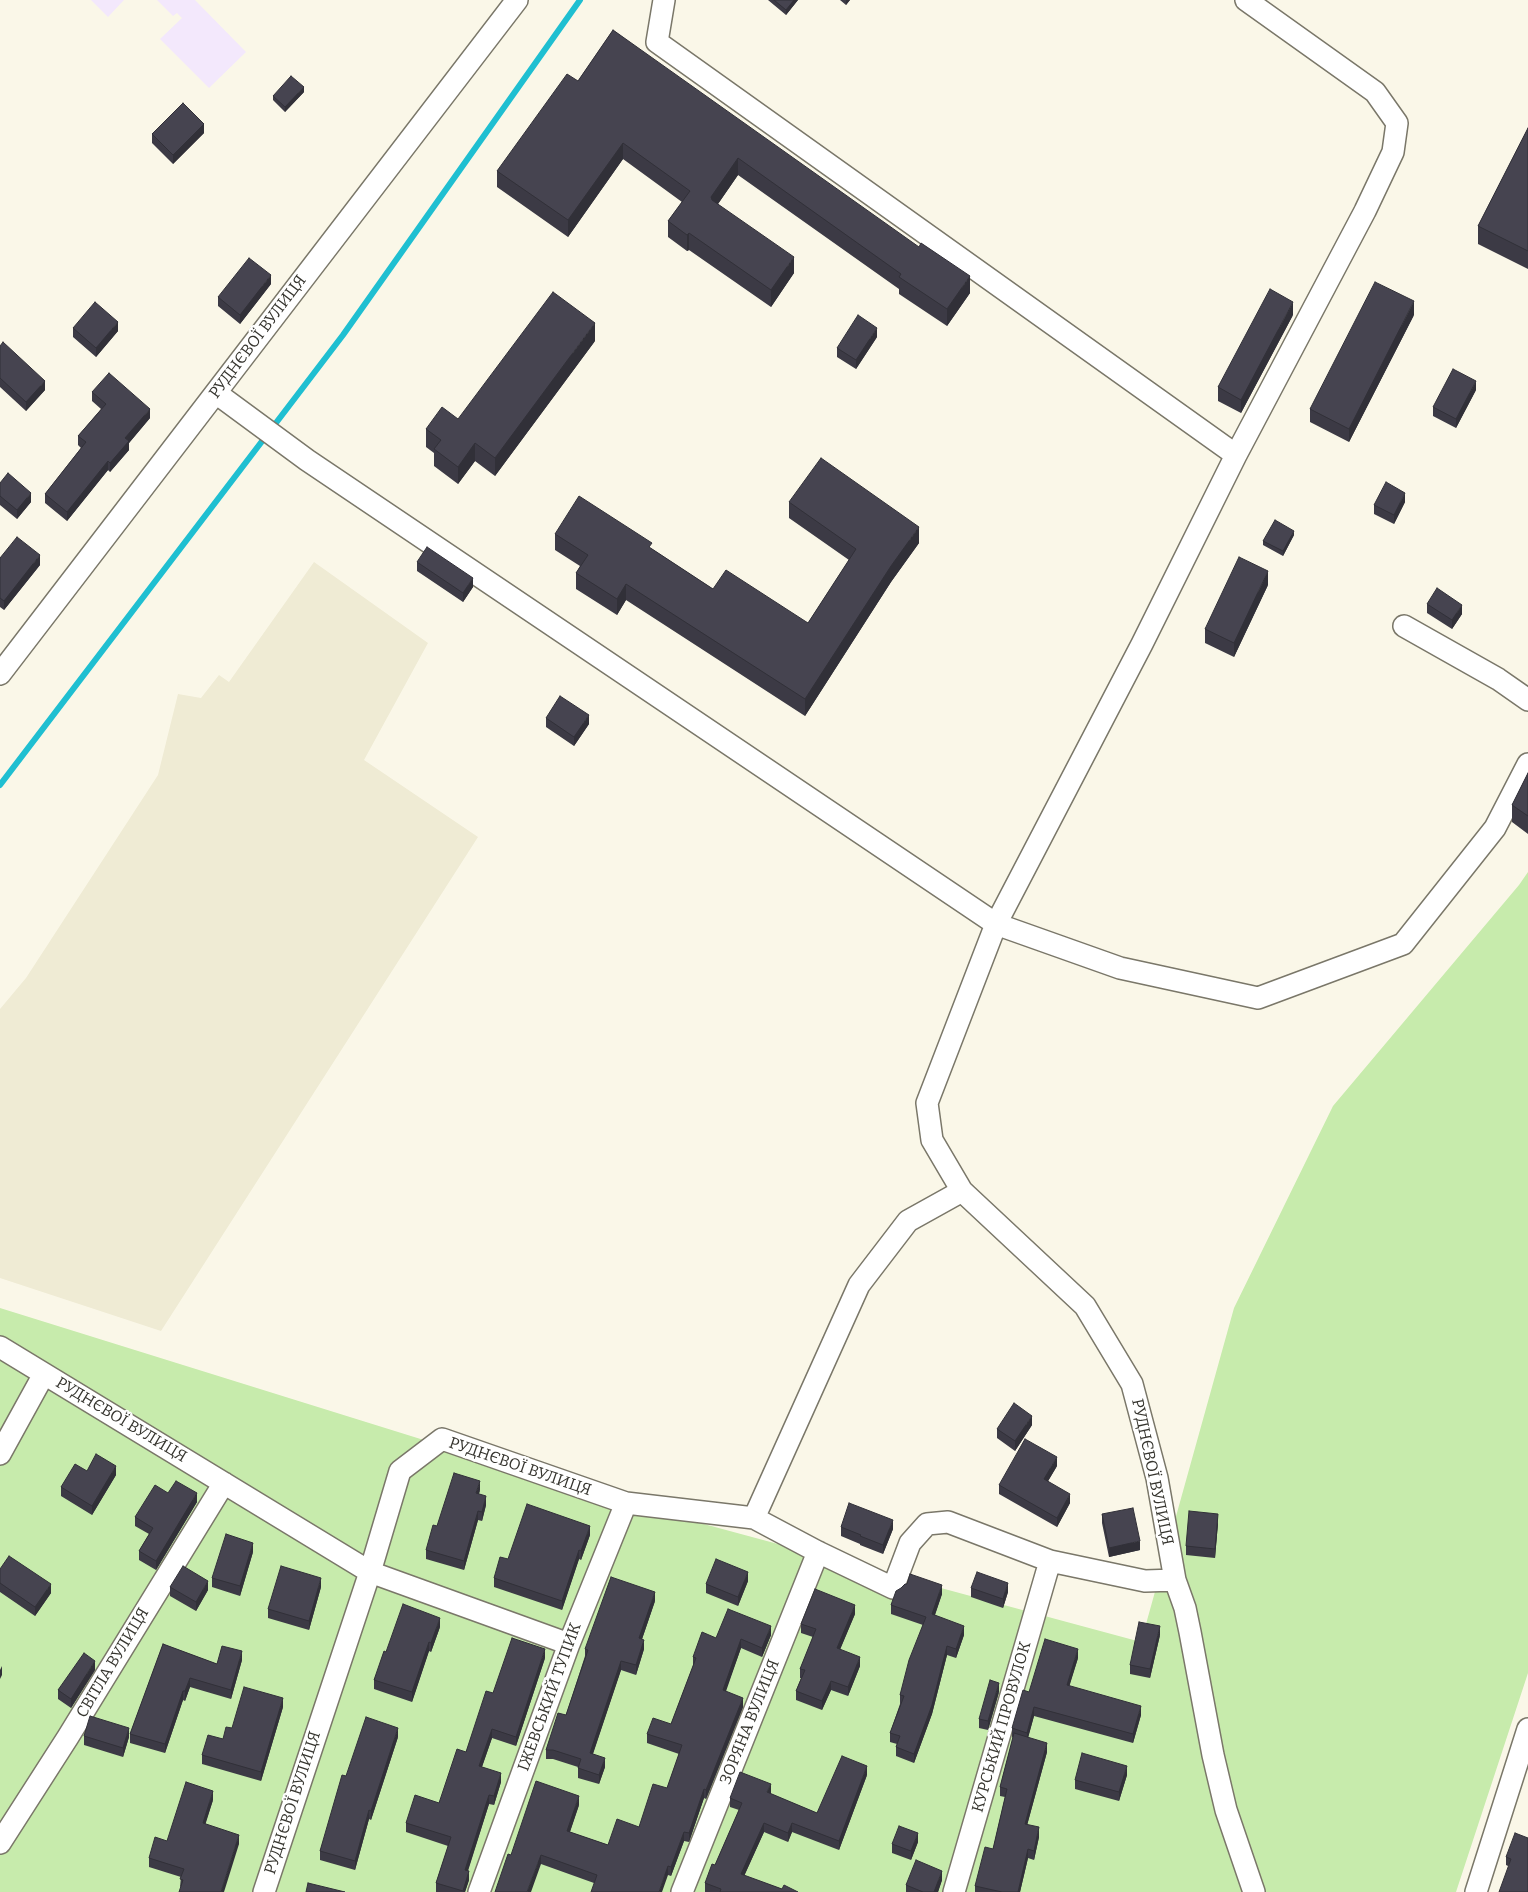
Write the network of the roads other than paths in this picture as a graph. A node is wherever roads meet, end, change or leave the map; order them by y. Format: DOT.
graph roads {
  1 [pos="517,0"];
  2 [pos="664,0"];
  3 [pos="1246,0"];
  4 [pos="216,393"];
  5 [pos="1236,455"];
  6 [pos="1404,626"];
  7 [pos="0,674"];
  8 [pos="1528,700"];
  9 [pos="1528,764"];
  10 [pos="996,924"];
  11 [pos="962,1191"];
  12 [pos="0,1347"];
  13 [pos="44,1374"];
  14 [pos="0,1454"];
  15 [pos="224,1483"];
  16 [pos="626,1503"];
  17 [pos="754,1518"];
  18 [pos="818,1552"];
  19 [pos="1050,1561"];
  20 [pos="370,1572"];
  21 [pos="1175,1580"];
  22 [pos="569,1644"];
  23 [pos="1528,1729"];
  24 [pos="0,1843"];
  25 [pos="264,1892"];
  26 [pos="479,1892"];
  27 [pos="682,1892"];
  28 [pos="954,1892"];
  29 [pos="1254,1892"];
  30 [pos="1476,1892"];
  1 -- 4 [label="street, РУДНЄВОЇ ВУЛИЦЯ"];
  2 -- 5 [label="street"];
  3 -- 5 [label="street, РУДНЄВОЇ ВУЛИЦЯ"];
  4 -- 7 [label="street, РУДНЄВОЇ ВУЛИЦЯ"];
  4 -- 10 [label="street"];
  5 -- 10 [label="street, РУДНЄВОЇ ВУЛИЦЯ"];
  6 -- 8 [label="street"];
  9 -- 10 [label="street"];
  10 -- 11 [label="street, РУДНЄВОЇ ВУЛИЦЯ"];
  11 -- 17 [label="street"];
  11 -- 21 [label="street, РУДНЄВОЇ ВУЛИЦЯ"];
  12 -- 13 [label="street, РУДНЄВОЇ ВУЛИЦЯ"];
  13 -- 14 [label="street"];
  13 -- 15 [label="street, РУДНЄВОЇ ВУЛИЦЯ"];
  15 -- 20 [label="street, РУДНЄВОЇ ВУЛИЦЯ"];
  15 -- 24 [label="street, СВІТЛА ВУЛИЦЯ"];
  16 -- 17 [label="street, РУДНЄВОЇ ВУЛИЦЯ"];
  16 -- 20 [label="street, РУДНЄВОЇ ВУЛИЦЯ"];
  16 -- 22 [label="street, ІЖЕВСЬКИЙ ТУПИК"];
  17 -- 18 [label="street, РУДНЄВОЇ ВУЛИЦЯ"];
  18 -- 19 [label="street, РУДНЄВОЇ ВУЛИЦЯ"];
  18 -- 27 [label="street, ЗОРЯНА ВУЛИЦЯ"];
  19 -- 21 [label="street, РУДНЄВОЇ ВУЛИЦЯ"];
  19 -- 28 [label="street, КУРСЬКИЙ ПРОВУЛОК"];
  20 -- 22 [label="street"];
  20 -- 25 [label="street, РУДНЄВОЇ ВУЛИЦЯ"];
  21 -- 29 [label="street"];
  22 -- 26 [label="street, ІЖЕВСЬКИЙ ТУПИК"];
  23 -- 30 [label="street"];
}
